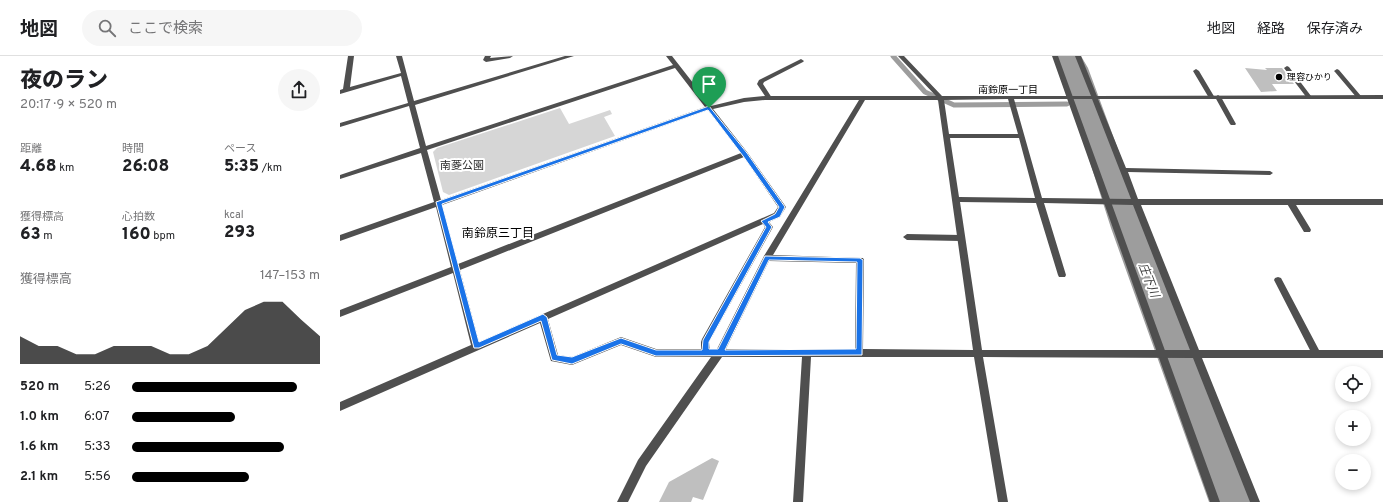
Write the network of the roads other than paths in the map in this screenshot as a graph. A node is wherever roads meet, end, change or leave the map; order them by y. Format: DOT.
graph roads {
  1 [pos="350,56"];
  2 [pos="399,56"];
  3 [pos="488,56"];
  4 [pos="510,56"];
  5 [pos="571,56"];
  6 [pos="669,56"];
  7 [pos="901,56"];
  8 [pos="1055,56"];
  9 [pos="1078,56"];
  10 [pos="801,61"];
  11 [pos="676,66"];
  12 [pos="1287,68"];
  13 [pos="1196,71"];
  14 [pos="1337,71"];
  15 [pos="403,74"];
  16 [pos="343,91"];
  17 [pos="1309,97"];
  18 [pos="1359,97"];
  19 [pos="1383,97"];
  20 [pos="769,98"];
  21 [pos="863,98"];
  22 [pos="941,98"];
  23 [pos="1011,98"];
  24 [pos="1072,98"];
  25 [pos="1092,98"];
  26 [pos="1215,98"];
  27 [pos="411,104"];
  28 [pos="709,108"];
  29 [pos="1233,124"];
  30 [pos="340,125"];
  31 [pos="947,136"];
  32 [pos="1021,136"];
  33 [pos="425,149"];
  34 [pos="745,154"];
  35 [pos="1124,170"];
  36 [pos="1270,172"];
  37 [pos="340,177"];
  38 [pos="955,199"];
  39 [pos="1039,200"];
  40 [pos="1109,202"];
  41 [pos="1134,202"];
  42 [pos="1290,202"];
  43 [pos="1383,202"];
  44 [pos="438,203"];
  45 [pos="764,221"];
  46 [pos="1307,230"];
  47 [pos="907,237"];
  48 [pos="340,238"];
  49 [pos="961,238"];
  50 [pos="767,258"];
  51 [pos="456,268"];
  52 [pos="1062,275"];
  53 [pos="1278,280"];
  54 [pos="340,314"];
  55 [pos="543,317"];
  56 [pos="476,346"];
  57 [pos="720,352"];
  58 [pos="706,353"];
  59 [pos="859,353"];
  60 [pos="1165,353"];
  61 [pos="1193,353"];
  62 [pos="1316,353"];
  63 [pos="807,354"];
  64 [pos="978,354"];
  65 [pos="1383,354"];
  66 [pos="340,407"];
  67 [pos="622,502"];
  68 [pos="798,502"];
  69 [pos="1003,502"];
  70 [pos="1215,502"];
  71 [pos="1255,502"];
  1 -- 16 [label="street"];
  2 -- 15 [label="street"];
  3 -- 4 [label="street"];
  5 -- 27 [label="street"];
  6 -- 11 [label="street"];
  7 -- 22 [label="street"];
  8 -- 24 [label="street"];
  9 -- 25 [label="street"];
  10 -- 20 [label="street"];
  11 -- 28 [label="street"];
  11 -- 33 [label="street"];
  12 -- 17 [label="street"];
  13 -- 26 [label="street"];
  14 -- 18 [label="street"];
  15 -- 16 [label="street"];
  15 -- 27 [label="street"];
  17 -- 18 [label="street"];
  17 -- 26 [label="street"];
  18 -- 19 [label="street"];
  20 -- 21 [label="street"];
  20 -- 28 [label="street"];
  21 -- 22 [label="street"];
  21 -- 50 [label="street"];
  22 -- 23 [label="street"];
  22 -- 31 [label="street"];
  23 -- 24 [label="street"];
  23 -- 32 [label="street"];
  24 -- 25 [label="street"];
  24 -- 40 [label="street"];
  25 -- 26 [label="street"];
  25 -- 35 [label="street"];
  26 -- 29 [label="street"];
  27 -- 30 [label="street"];
  27 -- 33 [label="street"];
  28 -- 34 [label="street"];
  28 -- 44 [label="street"];
  31 -- 32 [label="street"];
  31 -- 38 [label="street"];
  32 -- 39 [label="street"];
  33 -- 37 [label="street"];
  33 -- 44 [label="street"];
  34 -- 45 [label="street"];
  34 -- 51 [label="street"];
  35 -- 36 [label="street"];
  35 -- 41 [label="street"];
  38 -- 39 [label="street"];
  38 -- 49 [label="street"];
  39 -- 40 [label="street"];
  39 -- 52 [label="street"];
  40 -- 41 [label="street"];
  40 -- 60 [label="street"];
  41 -- 42 [label="street"];
  41 -- 61 [label="street"];
  42 -- 43 [label="street"];
  42 -- 46 [label="street"];
  44 -- 48 [label="street"];
  44 -- 51 [label="street"];
  45 -- 55 [label="street"];
  45 -- 58 [label="street"];
  47 -- 49 [label="street"];
  49 -- 64 [label="street"];
  50 -- 57 [label="street"];
  50 -- 59 [label="street"];
  51 -- 54 [label="street"];
  51 -- 56 [label="street"];
  53 -- 62 [label="street"];
  55 -- 56 [label="street"];
  55 -- 58 [label="street"];
  56 -- 66 [label="street"];
  57 -- 58 [label="street"];
  57 -- 63 [label="street"];
  57 -- 67 [label="street"];
  59 -- 63 [label="street"];
  59 -- 64 [label="street"];
  60 -- 61 [label="street"];
  60 -- 64 [label="street"];
  60 -- 70 [label="street"];
  61 -- 62 [label="street"];
  61 -- 71 [label="street"];
  62 -- 65 [label="street"];
  63 -- 68 [label="street"];
  64 -- 69 [label="street"];
}
